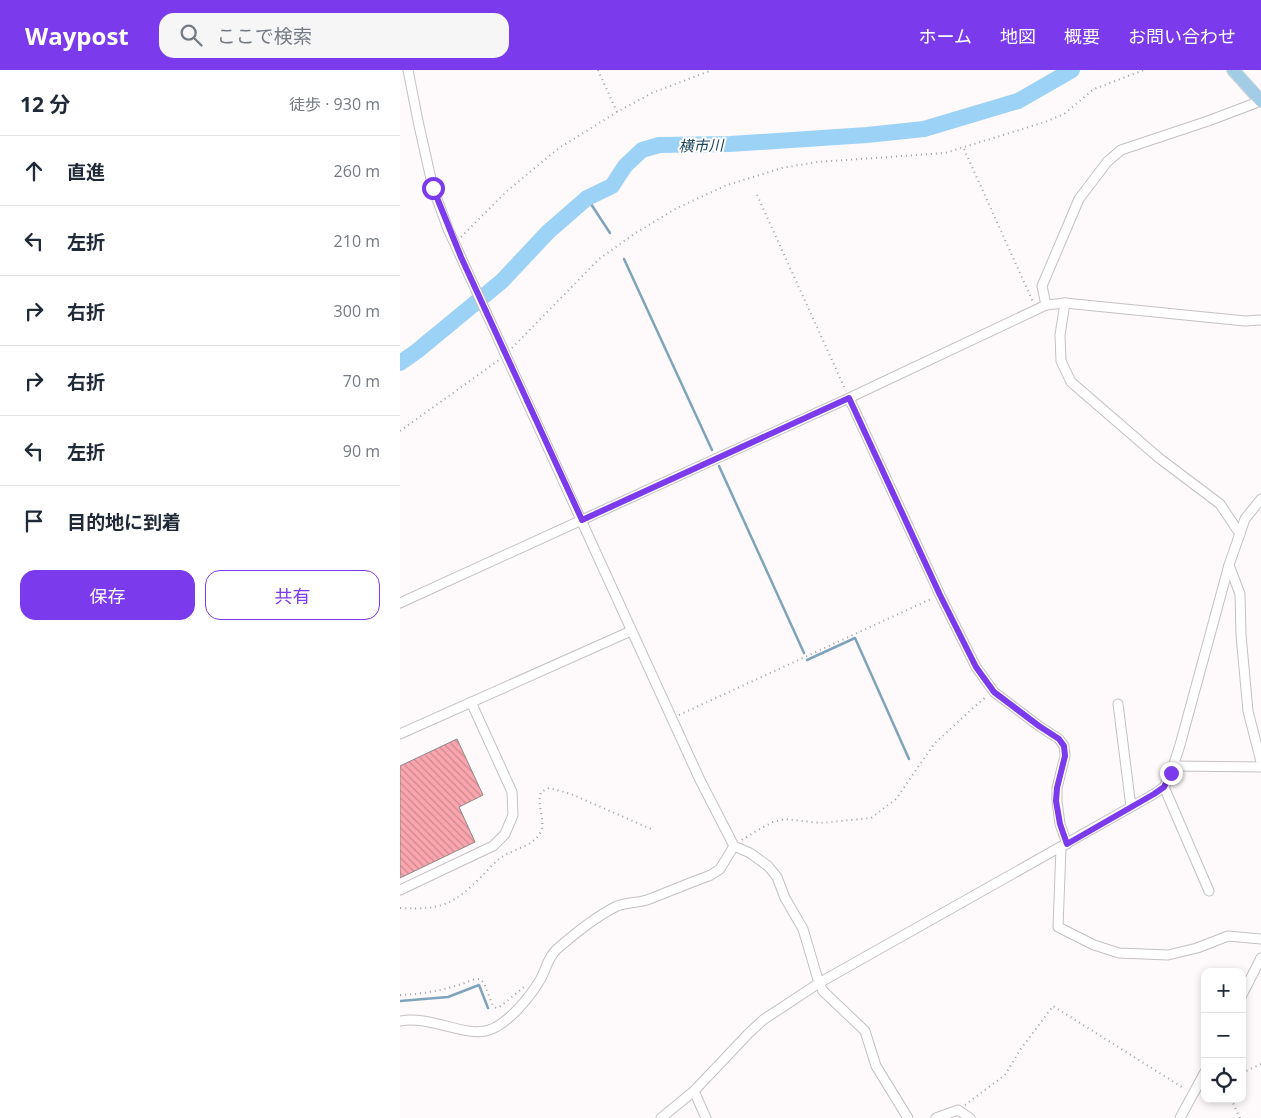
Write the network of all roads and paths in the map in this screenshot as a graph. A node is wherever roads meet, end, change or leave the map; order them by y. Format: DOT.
graph roads {
  1 [pos="408,70"];
  2 [pos="598,70"];
  3 [pos="712,70"];
  4 [pos="1144,70"];
  5 [pos="1233,70"];
  6 [pos="1261,101"];
  7 [pos="616,112"];
  8 [pos="964,148"];
  9 [pos="757,195"];
  10 [pos="454,241"];
  11 [pos="1064,303"];
  12 [pos="1046,305"];
  13 [pos="1038,311"];
  14 [pos="1261,320"];
  15 [pos="504,351"];
  16 [pos="849,398"];
  17 [pos="400,431"];
  18 [pos="1261,499"];
  19 [pos="582,520"];
  20 [pos="1240,534"];
  21 [pos="1229,564"];
  22 [pos="940,595"];
  23 [pos="400,603"];
  24 [pos="631,631"];
  25 [pos="994,692"];
  26 [pos="471,702"];
  27 [pos="1118,704"];
  28 [pos="672,719"];
  29 [pos="400,734"];
  30 [pos="1261,762"];
  31 [pos="1174,766"];
  32 [pos="1261,767"];
  33 [pos="1164,787"];
  34 [pos="1131,807"];
  35 [pos="651,829"];
  36 [pos="734,846"];
  37 [pos="1064,846"];
  38 [pos="400,890"];
  39 [pos="1209,891"];
  40 [pos="400,908"];
  41 [pos="1261,939"];
  42 [pos="1261,958"];
  43 [pos="540,980"];
  44 [pos="819,983"];
  45 [pos="1246,987"];
  46 [pos="400,995"];
  47 [pos="400,1021"];
  48 [pos="1261,1064"];
  49 [pos="1246,1071"];
  50 [pos="1201,1080"];
  51 [pos="694,1091"];
  52 [pos="1194,1094"];
  53 [pos="1233,1103"];
  54 [pos="958,1110"];
  55 [pos="661,1118"];
  56 [pos="706,1118"];
  57 [pos="908,1118"];
  58 [pos="936,1118"];
  59 [pos="970,1118"];
  60 [pos="1180,1118"];
  61 [pos="1240,1118"];
  1 -- 10 [label="street"];
  2 -- 7 [label="path"];
  3 -- 7 [label="path"];
  4 -- 8 [label="path"];
  5 -- 6 [label="main road"];
  6 -- 12 [label="street"];
  7 -- 10 [label="path"];
  8 -- 13 [label="path"];
  8 -- 15 [label="path"];
  9 -- 16 [label="path"];
  10 -- 15 [label="street"];
  11 -- 12 [label="street"];
  11 -- 14 [label="street"];
  11 -- 20 [label="street"];
  12 -- 13 [label="street"];
  13 -- 16 [label="street"];
  15 -- 17 [label="path"];
  15 -- 19 [label="street"];
  16 -- 19 [label="street"];
  16 -- 22 [label="street"];
  18 -- 20 [label="street"];
  19 -- 23 [label="street"];
  19 -- 24 [label="street"];
  20 -- 21 [label="street"];
  21 -- 30 [label="street"];
  21 -- 31 [label="street"];
  22 -- 25 [label="street"];
  22 -- 28 [label="path"];
  24 -- 26 [label="street"];
  24 -- 28 [label="street"];
  25 -- 36 [label="path"];
  25 -- 37 [label="street"];
  26 -- 29 [label="street"];
  26 -- 38 [label="street"];
  27 -- 34 [label="street"];
  28 -- 36 [label="street"];
  31 -- 32 [label="street"];
  31 -- 33 [label="street"];
  33 -- 34 [label="street"];
  33 -- 39 [label="street"];
  34 -- 37 [label="street"];
  35 -- 40 [label="path"];
  36 -- 43 [label="street"];
  36 -- 44 [label="street"];
  37 -- 41 [label="street"];
  37 -- 44 [label="street"];
  42 -- 45 [label="street"];
  43 -- 46 [label="path"];
  43 -- 47 [label="street"];
  44 -- 51 [label="street"];
  44 -- 57 [label="street"];
  48 -- 49 [label="path"];
  50 -- 52 [label="street"];
  51 -- 55 [label="street"];
  51 -- 56 [label="street"];
  52 -- 54 [label="path"];
  52 -- 60 [label="street"];
  53 -- 61 [label="path"];
  54 -- 58 [label="street"];
  54 -- 59 [label="street"];
}
